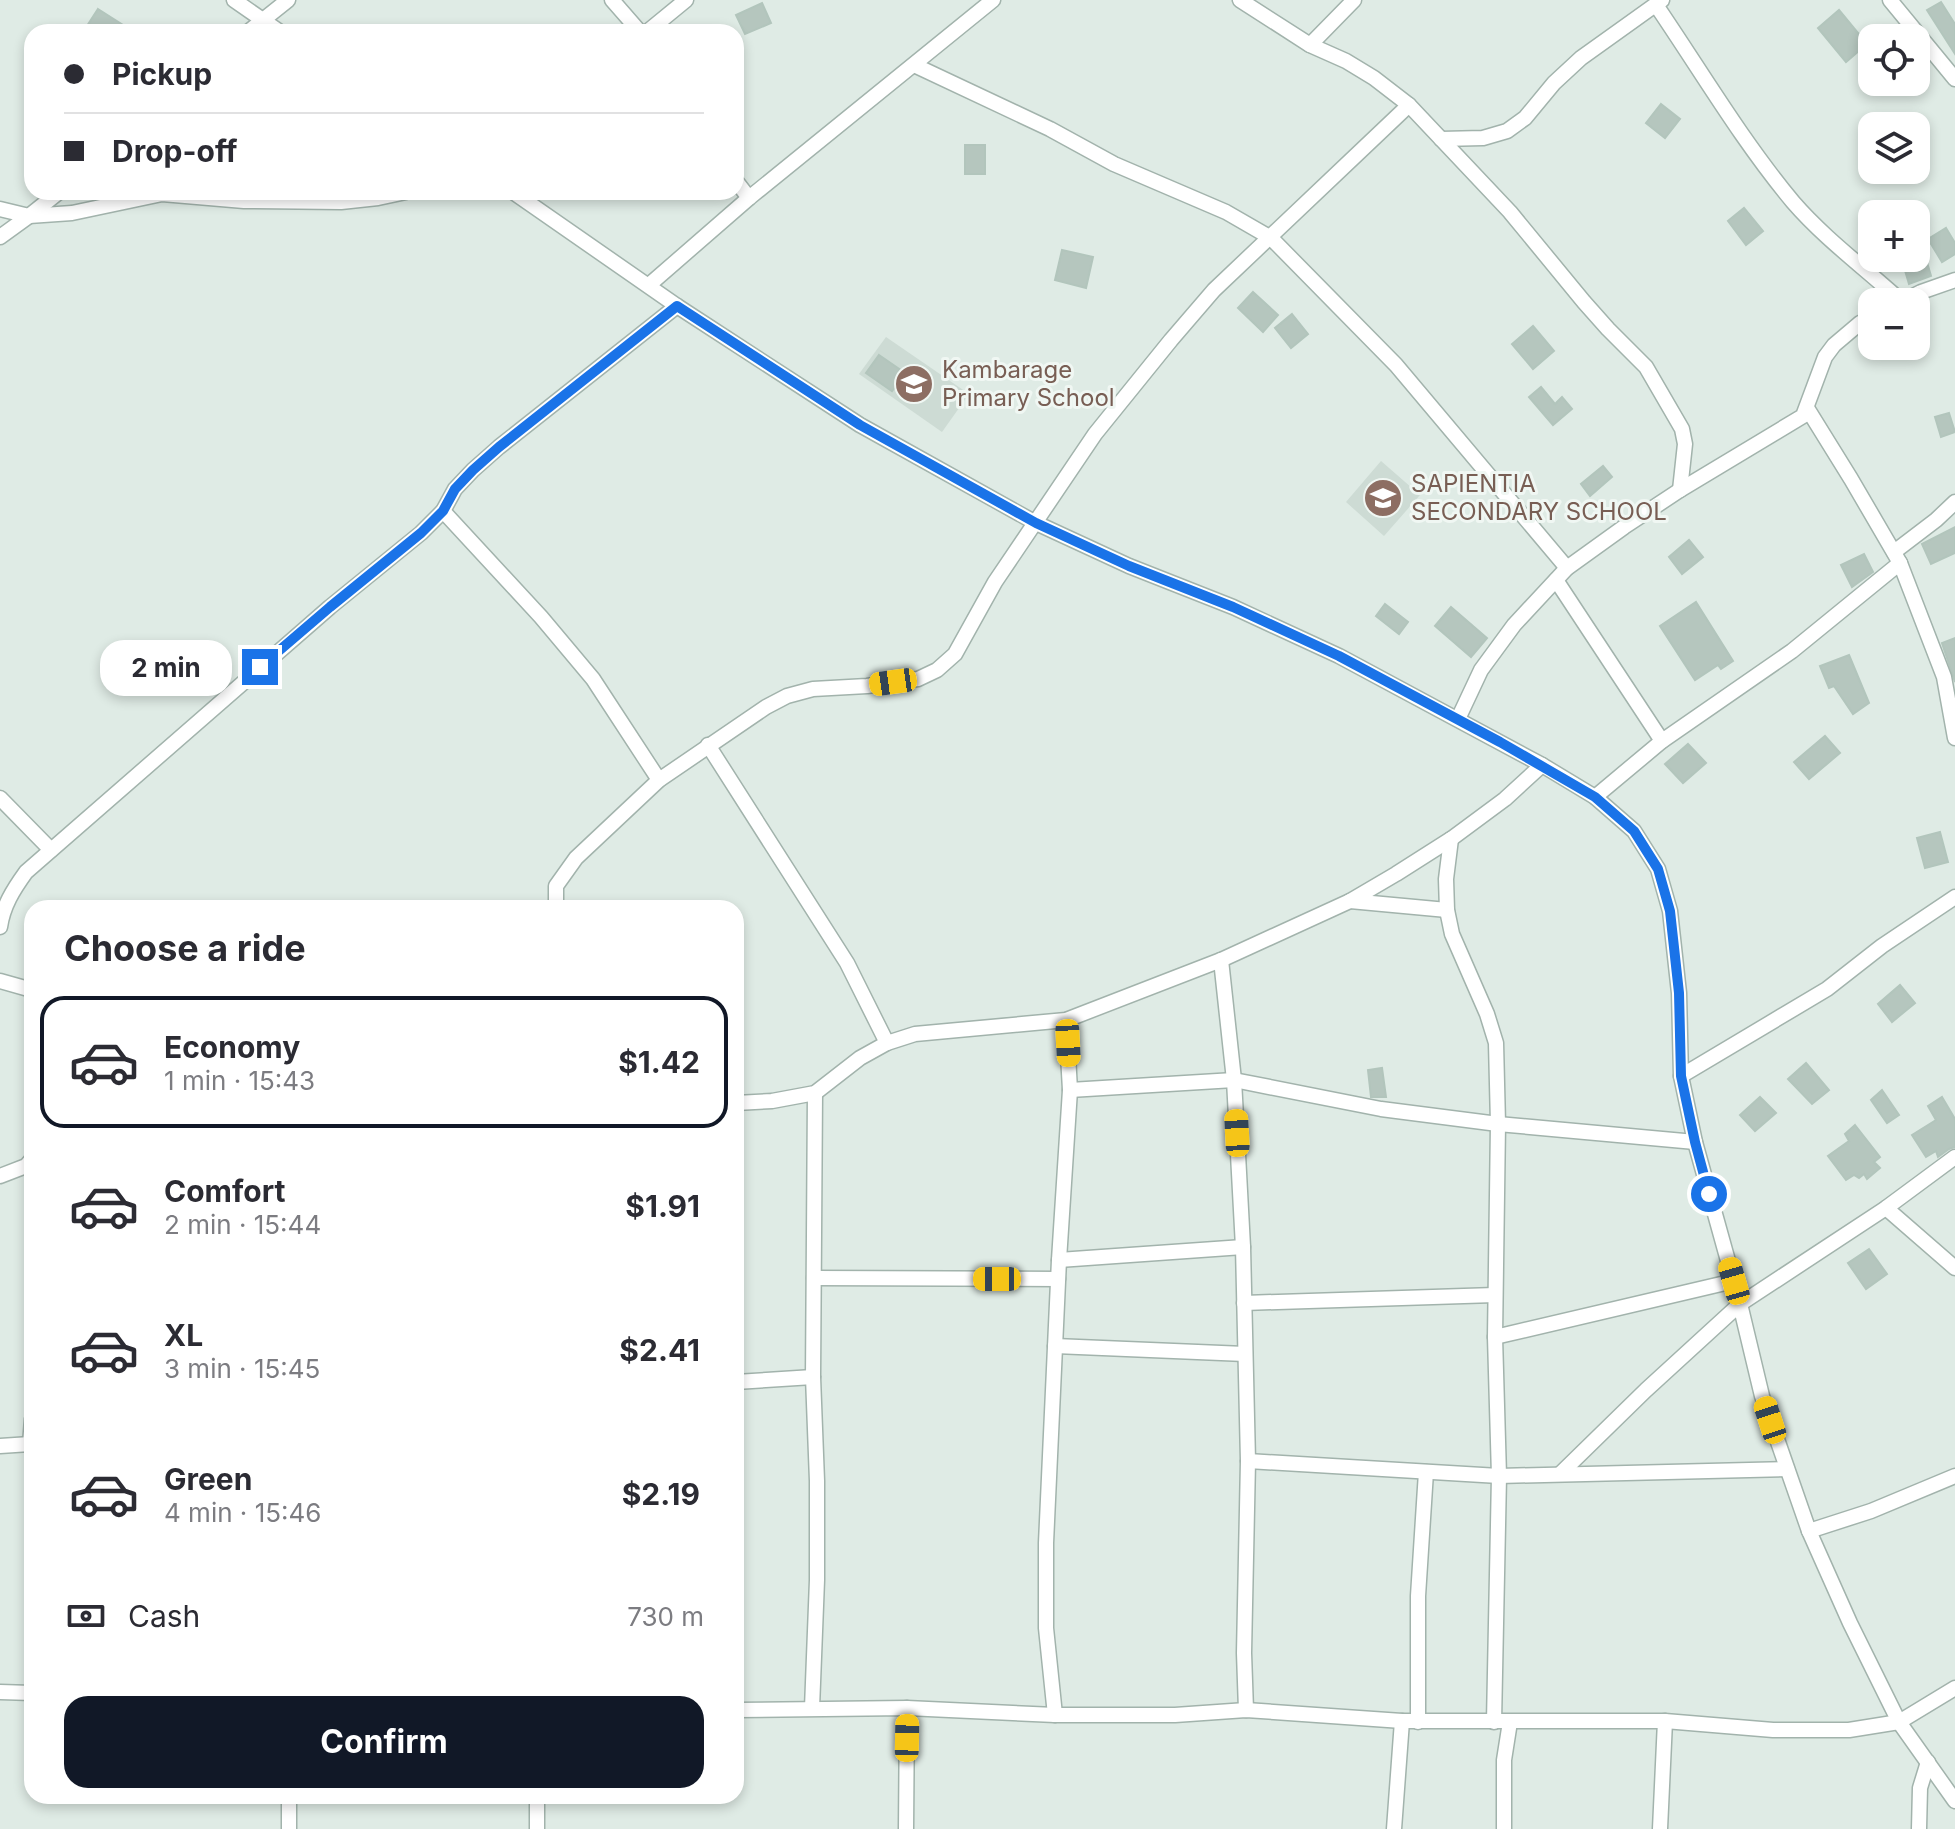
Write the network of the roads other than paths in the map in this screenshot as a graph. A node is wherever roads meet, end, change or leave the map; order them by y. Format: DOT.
graph roads {
  1 [pos="234,0"];
  2 [pos="288,0"];
  3 [pos="612,0"];
  4 [pos="686,0"];
  5 [pos="993,0"];
  6 [pos="1240,0"];
  7 [pos="1354,0"];
  8 [pos="1890,0"];
  9 [pos="1659,3"];
  10 [pos="262,20"];
  11 [pos="257,24"];
  12 [pos="268,24"];
  13 [pos="633,24"];
  14 [pos="657,24"];
  15 [pos="1310,45"];
  16 [pos="914,65"];
  17 [pos="1955,79"];
  18 [pos="1409,105"];
  19 [pos="1441,139"];
  20 [pos="744,191"];
  21 [pos="749,198"];
  22 [pos="49,200"];
  23 [pos="134,200"];
  24 [pos="232,200"];
  25 [pos="354,200"];
  26 [pos="525,200"];
  27 [pos="0,209"];
  28 [pos="29,216"];
  29 [pos="0,237"];
  30 [pos="1271,238"];
  31 [pos="1955,280"];
  32 [pos="649,285"];
  33 [pos="1887,288"];
  34 [pos="1930,289"];
  35 [pos="677,306"];
  36 [pos="1858,325"];
  37 [pos="1807,408"];
  38 [pos="1680,490"];
  39 [pos="1955,502"];
  40 [pos="443,511"];
  41 [pos="1036,523"];
  42 [pos="1897,557"];
  43 [pos="1562,574"];
  44 [pos="1458,719"];
  45 [pos="1955,738"];
  46 [pos="1662,741"];
  47 [pos="708,745"];
  48 [pos="1542,765"];
  49 [pos="659,780"];
  50 [pos="1595,797"];
  51 [pos="0,798"];
  52 [pos="1451,839"];
  53 [pos="51,850"];
  54 [pos="1955,897"];
  55 [pos="556,900"];
  56 [pos="1350,901"];
  57 [pos="1447,910"];
  58 [pos="0,927"];
  59 [pos="1221,960"];
  60 [pos="0,981"];
  61 [pos="24,988"];
  62 [pos="1066,1020"];
  63 [pos="887,1043"];
  64 [pos="1681,1076"];
  65 [pos="1234,1080"];
  66 [pos="1070,1090"];
  67 [pos="815,1093"];
  68 [pos="744,1103"];
  69 [pos="1498,1124"];
  70 [pos="1695,1142"];
  71 [pos="1955,1157"];
  72 [pos="24,1169"];
  73 [pos="0,1176"];
  74 [pos="1886,1208"];
  75 [pos="1243,1247"];
  76 [pos="1059,1260"];
  77 [pos="1955,1268"];
  78 [pos="814,1278"];
  79 [pos="1058,1279"];
  80 [pos="1734,1281"];
  81 [pos="1495,1295"];
  82 [pos="1244,1303"];
  83 [pos="1740,1304"];
  84 [pos="1495,1337"];
  85 [pos="1055,1346"];
  86 [pos="1245,1354"];
  87 [pos="813,1377"];
  88 [pos="744,1381"];
  89 [pos="0,1446"];
  90 [pos="24,1447"];
  91 [pos="1248,1461"];
  92 [pos="1787,1469"];
  93 [pos="1426,1472"];
  94 [pos="1560,1474"];
  95 [pos="1499,1476"];
  96 [pos="1955,1476"];
  97 [pos="1809,1531"];
  98 [pos="1955,1688"];
  99 [pos="2,1690"];
  100 [pos="24,1692"];
  101 [pos="812,1708"];
  102 [pos="907,1708"];
  103 [pos="744,1710"];
  104 [pos="1246,1710"];
  105 [pos="1055,1715"];
  106 [pos="1402,1721"];
  107 [pos="1665,1721"];
  108 [pos="1418,1722"];
  109 [pos="1494,1722"];
  110 [pos="1510,1722"];
  111 [pos="1899,1722"];
  112 [pos="1928,1762"];
  113 [pos="1955,1801"];
  114 [pos="289,1804"];
  115 [pos="537,1804"];
  116 [pos="289,1829"];
  117 [pos="537,1829"];
  118 [pos="906,1829"];
  119 [pos="1394,1829"];
  120 [pos="1504,1829"];
  121 [pos="1660,1829"];
  122 [pos="1919,1829"];
  1 -- 10 [label="street"];
  2 -- 10 [label="street"];
  3 -- 13 [label="street"];
  4 -- 14 [label="street"];
  5 -- 16 [label="street"];
  6 -- 15 [label="street"];
  7 -- 15 [label="street"];
  8 -- 17 [label="street"];
  9 -- 19 [label="street"];
  9 -- 33 [label="street"];
  10 -- 11 [label="street"];
  10 -- 12 [label="street"];
  15 -- 18 [label="street"];
  16 -- 21 [label="street"];
  16 -- 30 [label="street"];
  18 -- 19 [label="street"];
  18 -- 30 [label="street"];
  19 -- 38 [label="street"];
  20 -- 21 [label="street"];
  21 -- 32 [label="street"];
  22 -- 28 [label="street"];
  23 -- 28 [label="street"];
  24 -- 25 [label="street"];
  26 -- 32 [label="street"];
  27 -- 28 [label="street"];
  28 -- 29 [label="street"];
  30 -- 41 [label="street"];
  30 -- 43 [label="street"];
  31 -- 34 [label="street"];
  32 -- 35 [label="street"];
  35 -- 40 [label="street"];
  35 -- 41 [label="street"];
  36 -- 37 [label="street"];
  37 -- 38 [label="street"];
  37 -- 42 [label="street"];
  38 -- 43 [label="street"];
  39 -- 42 [label="street"];
  40 -- 49 [label="street"];
  40 -- 53 [label="street"];
  41 -- 44 [label="street"];
  41 -- 47 [label="street"];
  42 -- 45 [label="street"];
  42 -- 46 [label="street"];
  43 -- 44 [label="street"];
  43 -- 46 [label="street"];
  44 -- 48 [label="street"];
  46 -- 50 [label="street"];
  47 -- 49 [label="street"];
  47 -- 63 [label="street"];
  48 -- 50 [label="street"];
  48 -- 52 [label="street"];
  49 -- 55 [label="street"];
  50 -- 64 [label="street"];
  51 -- 53 [label="street"];
  52 -- 56 [label="street"];
  52 -- 57 [label="street"];
  53 -- 58 [label="street"];
  54 -- 64 [label="street"];
  56 -- 57 [label="street"];
  56 -- 59 [label="street"];
  57 -- 69 [label="street"];
  59 -- 62 [label="street"];
  59 -- 65 [label="street"];
  60 -- 61 [label="street"];
  62 -- 63 [label="street"];
  62 -- 66 [label="street"];
  63 -- 67 [label="street"];
  64 -- 70 [label="street"];
  65 -- 66 [label="street"];
  65 -- 69 [label="street"];
  65 -- 75 [label="street"];
  66 -- 76 [label="street"];
  67 -- 68 [label="street"];
  67 -- 78 [label="street"];
  69 -- 70 [label="street"];
  69 -- 81 [label="street"];
  70 -- 80 [label="street"];
  71 -- 74 [label="street"];
  72 -- 73 [label="street"];
  74 -- 77 [label="street"];
  74 -- 83 [label="street"];
  75 -- 76 [label="street"];
  75 -- 82 [label="street"];
  76 -- 79 [label="street"];
  78 -- 79 [label="street"];
  78 -- 87 [label="street"];
  79 -- 85 [label="street"];
  80 -- 83 [label="street"];
  80 -- 84 [label="street"];
  81 -- 82 [label="street"];
  81 -- 84 [label="street"];
  82 -- 86 [label="street"];
  83 -- 92 [label="street"];
  83 -- 94 [label="street"];
  84 -- 95 [label="street"];
  85 -- 86 [label="street"];
  85 -- 105 [label="street"];
  86 -- 91 [label="street"];
  87 -- 88 [label="street"];
  87 -- 101 [label="street"];
  89 -- 90 [label="street"];
  91 -- 93 [label="street"];
  91 -- 104 [label="street"];
  92 -- 94 [label="street"];
  92 -- 97 [label="street"];
  93 -- 95 [label="street"];
  93 -- 108 [label="street"];
  94 -- 95 [label="street"];
  95 -- 109 [label="street"];
  96 -- 97 [label="street"];
  97 -- 111 [label="street"];
  98 -- 111 [label="street"];
  99 -- 100 [label="street"];
  101 -- 102 [label="street"];
  101 -- 103 [label="street"];
  102 -- 105 [label="street"];
  102 -- 118 [label="street"];
  104 -- 105 [label="street"];
  104 -- 106 [label="street"];
  106 -- 108 [label="street"];
  106 -- 119 [label="street"];
  107 -- 110 [label="street"];
  107 -- 111 [label="street"];
  107 -- 121 [label="street"];
  108 -- 109 [label="street"];
  109 -- 110 [label="street"];
  110 -- 120 [label="street"];
  111 -- 112 [label="street"];
  112 -- 113 [label="street"];
  112 -- 122 [label="street"];
  114 -- 116 [label="street"];
  115 -- 117 [label="street"];
}
